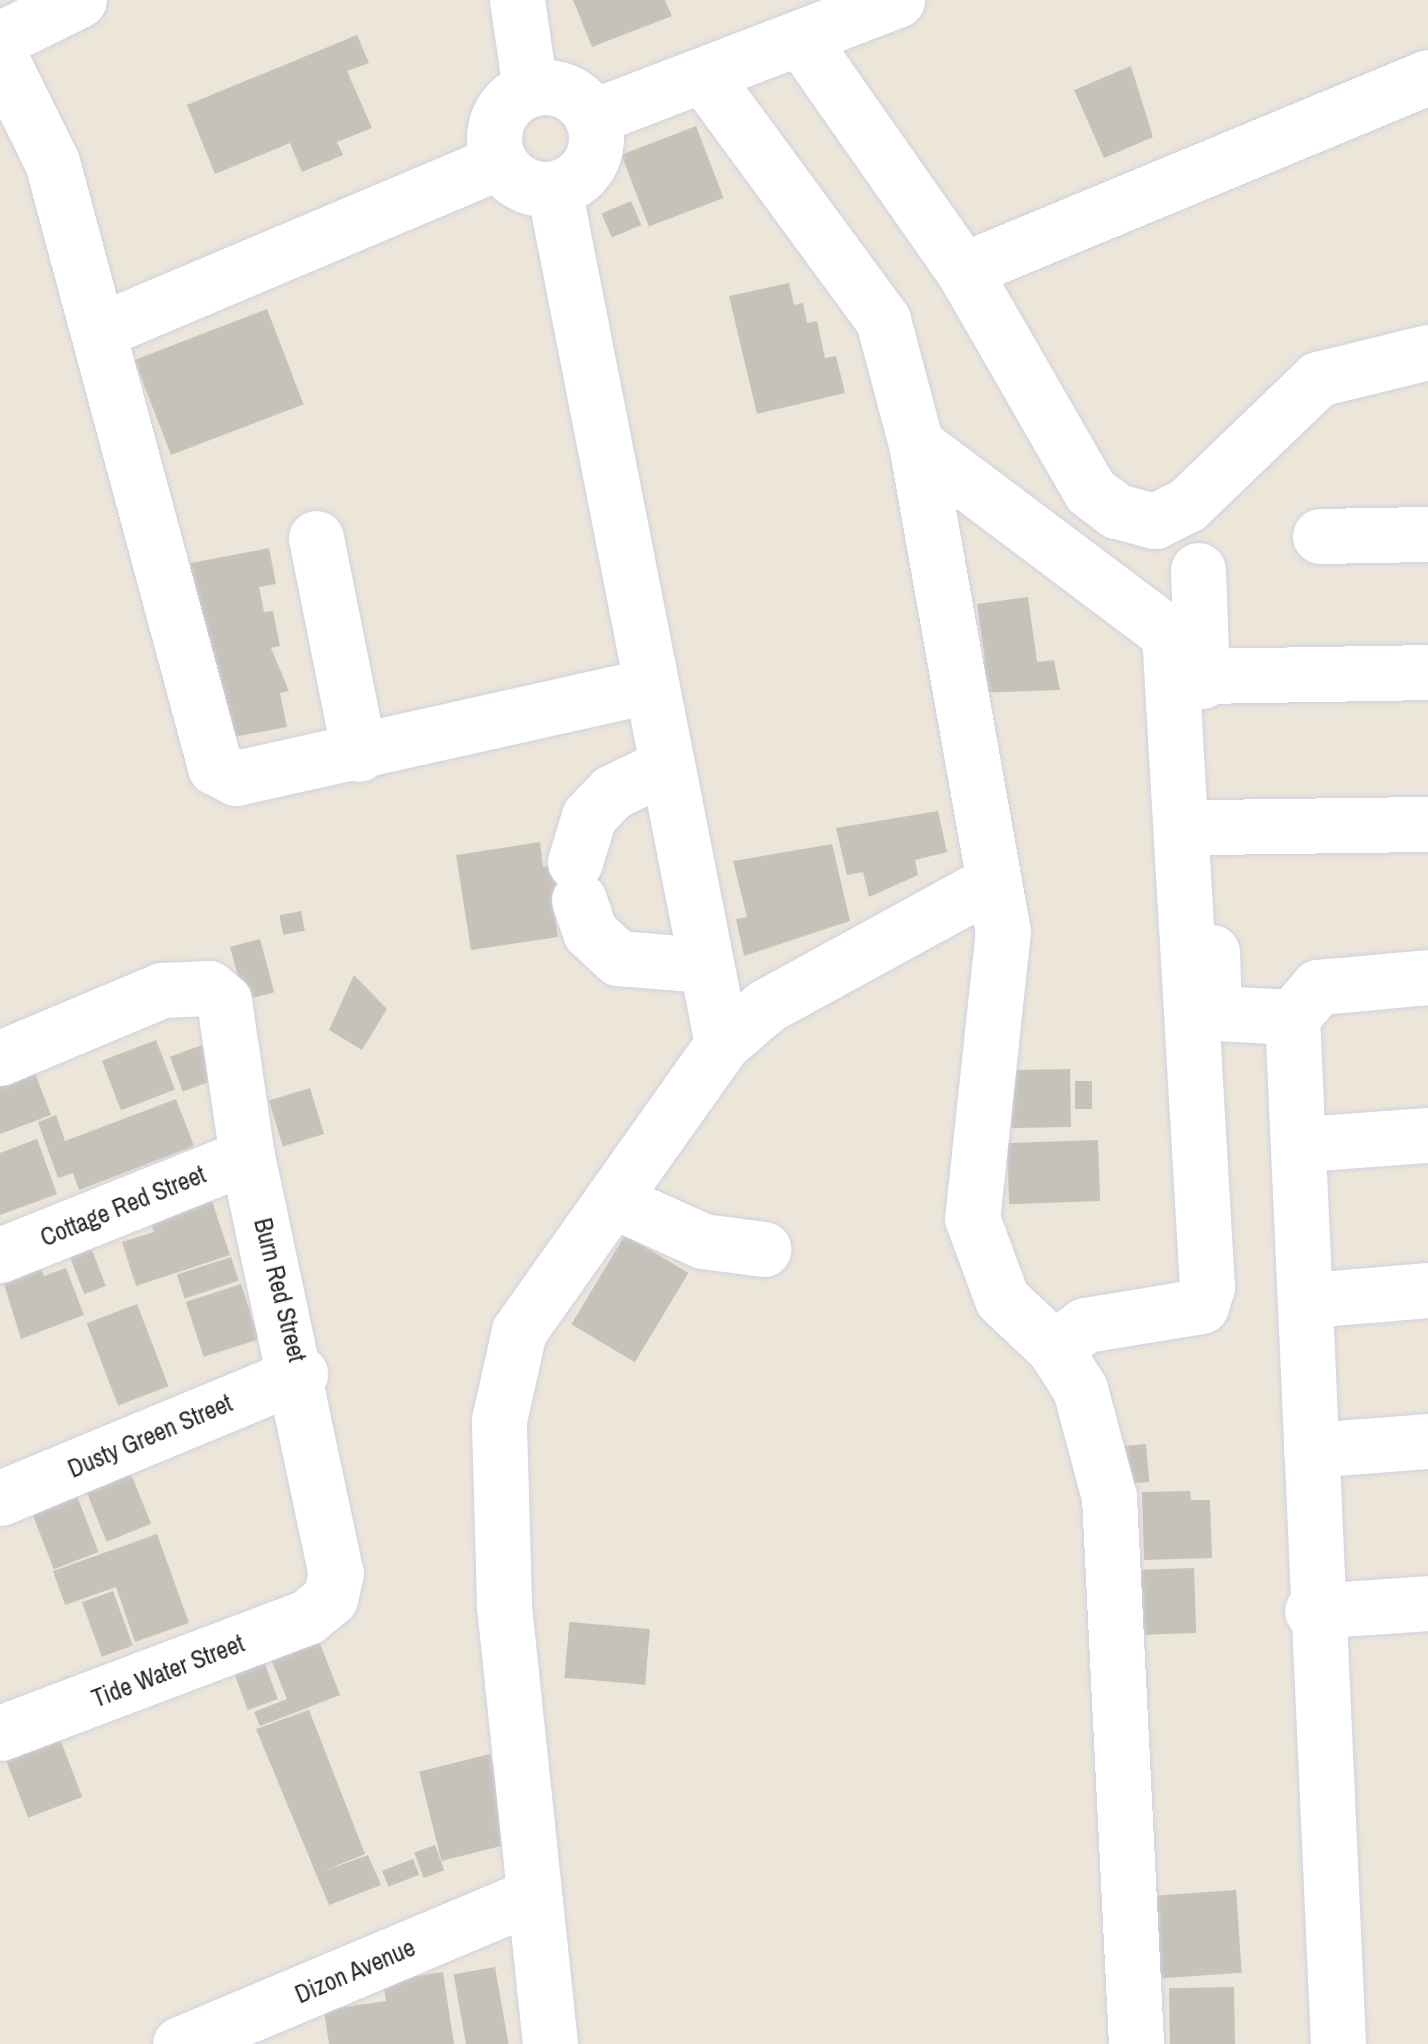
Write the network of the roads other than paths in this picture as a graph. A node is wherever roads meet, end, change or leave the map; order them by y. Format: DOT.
graph roads {
  1 [pos="79,0"];
  2 [pos="517,0"];
  3 [pos="897,0"];
  4 [pos="801,38"];
  5 [pos="0,39"];
  6 [pos="0,56"];
  7 [pos="1428,76"];
  8 [pos="706,79"];
  9 [pos="530,88"];
  10 [pos="592,117"];
  11 [pos="499,162"];
  12 [pos="554,189"];
  13 [pos="963,270"];
  14 [pos="101,330"];
  15 [pos="1428,352"];
  16 [pos="916,444"];
  17 [pos="1428,534"];
  18 [pos="1320,536"];
  19 [pos="316,538"];
  20 [pos="1198,570"];
  21 [pos="1428,672"];
  22 [pos="1202,676"];
  23 [pos="652,685"];
  24 [pos="359,754"];
  25 [pos="666,766"];
  26 [pos="1428,824"];
  27 [pos="1209,827"];
  28 [pos="991,883"];
  29 [pos="702,965"];
  30 [pos="1428,977"];
  31 [pos="1292,1017"];
  32 [pos="722,1044"];
  33 [pos="0,1058"];
  34 [pos="1428,1134"];
  35 [pos="1304,1144"];
  36 [pos="247,1156"];
  37 [pos="612,1200"];
  38 [pos="764,1249"];
  39 [pos="0,1255"];
  40 [pos="1428,1290"];
  41 [pos="1309,1300"];
  42 [pos="1054,1348"];
  43 [pos="300,1374"];
  44 [pos="1428,1441"];
  45 [pos="1311,1450"];
  46 [pos="0,1498"];
  47 [pos="330,1598"];
  48 [pos="1428,1603"];
  49 [pos="1312,1611"];
  50 [pos="0,1733"];
  51 [pos="530,1898"];
  52 [pos="180,2044"];
  53 [pos="550,2044"];
  54 [pos="1136,2044"];
  55 [pos="1338,2044"];
  1 -- 5 [label="street"];
  2 -- 9 [label="street"];
  3 -- 4 [label="street"];
  4 -- 8 [label="street"];
  4 -- 13 [label="street"];
  6 -- 14 [label="street"];
  7 -- 13 [label="street"];
  8 -- 10 [label="street"];
  8 -- 16 [label="street"];
  9 -- 10 [label="street"];
  9 -- 11 [label="street"];
  10 -- 12 [label="street"];
  11 -- 12 [label="street"];
  11 -- 14 [label="street"];
  12 -- 23 [label="street"];
  13 -- 15 [label="street"];
  14 -- 24 [label="street"];
  16 -- 28 [label="street"];
  16 -- 42 [label="street"];
  17 -- 18 [label="street"];
  19 -- 24 [label="street"];
  20 -- 22 [label="street"];
  21 -- 22 [label="street"];
  22 -- 27 [label="street"];
  23 -- 24 [label="street"];
  23 -- 25 [label="street"];
  25 -- 29 [label="street"];
  25 -- 29 [label="street"];
  26 -- 27 [label="street"];
  27 -- 31 [label="street"];
  28 -- 32 [label="street"];
  28 -- 42 [label="street"];
  29 -- 32 [label="street"];
  30 -- 31 [label="street"];
  31 -- 35 [label="street"];
  32 -- 37 [label="street"];
  33 -- 36 [label="street, Burn Red Street"];
  34 -- 35 [label="street"];
  35 -- 41 [label="street"];
  36 -- 39 [label="street, Cottage Red Street"];
  36 -- 43 [label="street, Burn Red Street"];
  37 -- 38 [label="street"];
  37 -- 51 [label="street"];
  40 -- 41 [label="street"];
  41 -- 45 [label="street"];
  42 -- 54 [label="street"];
  43 -- 46 [label="street, Dusty Green Street"];
  43 -- 47 [label="street, Burn Red Street"];
  44 -- 45 [label="street"];
  45 -- 49 [label="street"];
  47 -- 50 [label="street, Tide Water Street"];
  48 -- 49 [label="street"];
  49 -- 55 [label="street"];
  51 -- 52 [label="street, Dizon Avenue"];
  51 -- 53 [label="street"];
}
